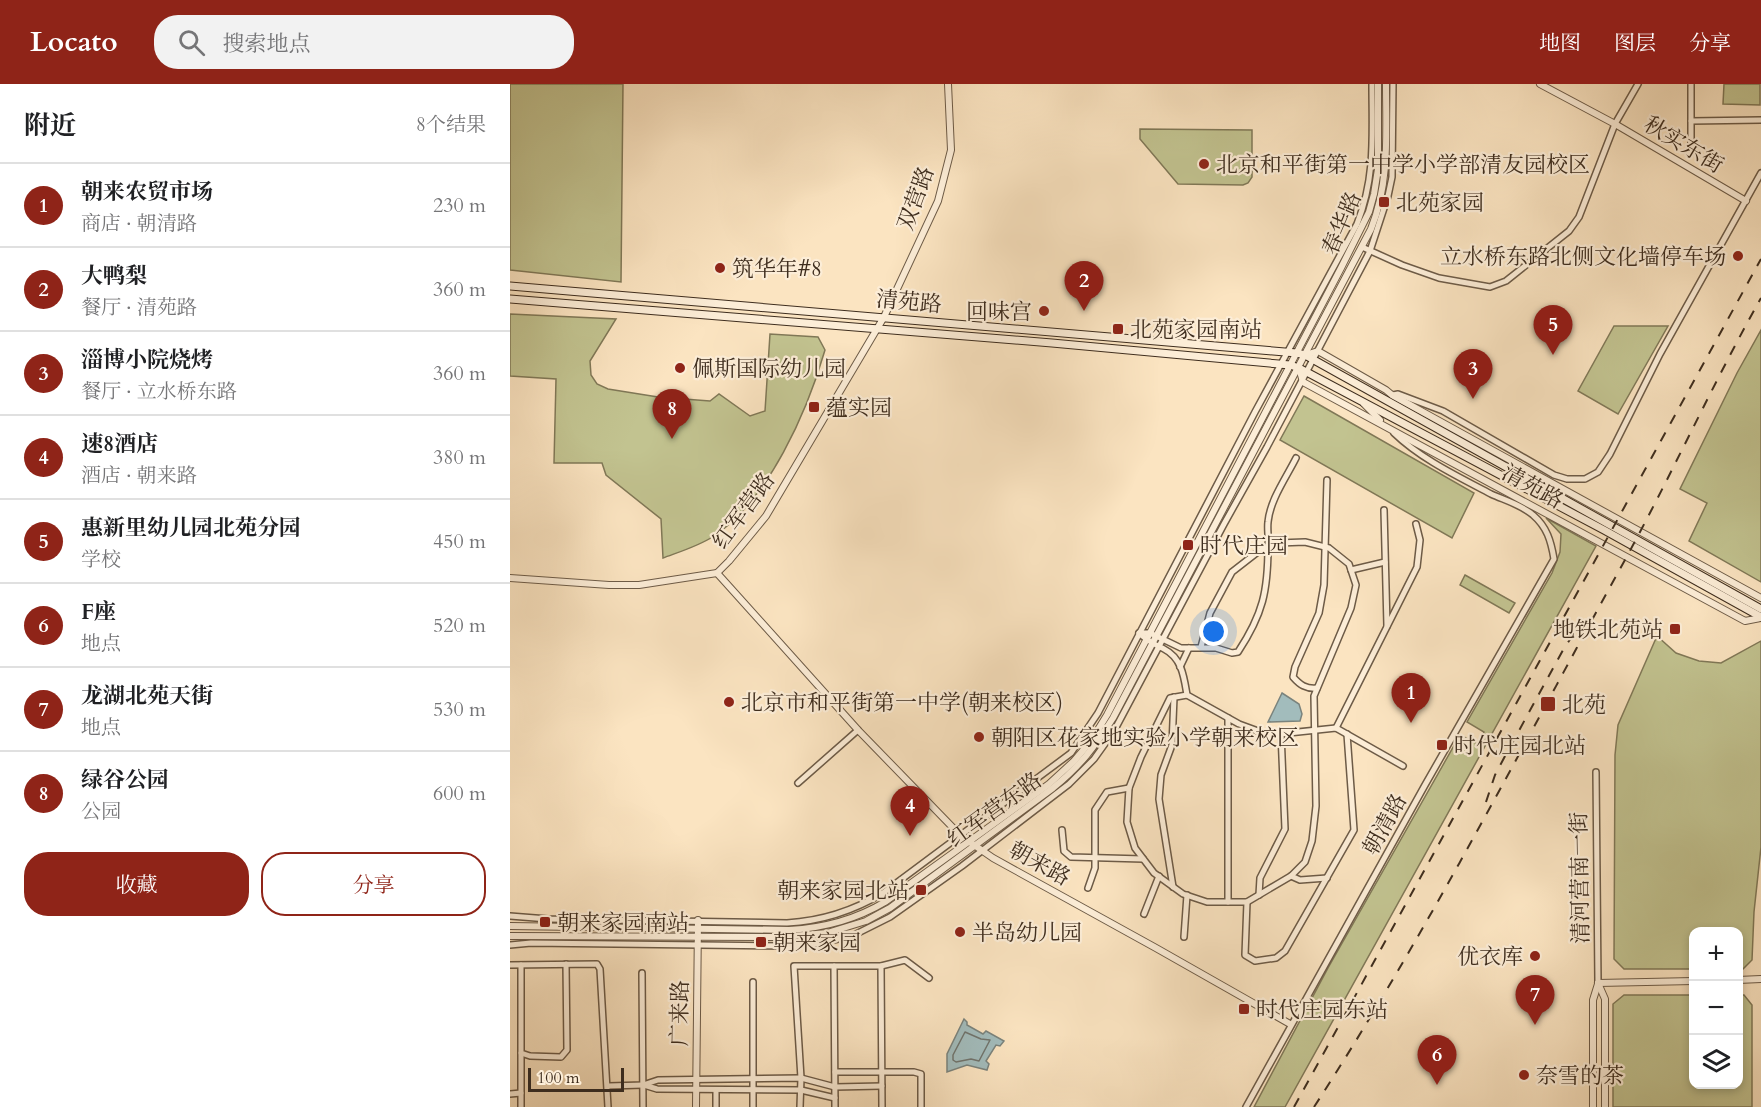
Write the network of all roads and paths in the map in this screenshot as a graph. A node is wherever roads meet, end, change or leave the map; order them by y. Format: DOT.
graph roads {
  1 [pos="948,84"];
  2 [pos="1372,84"];
  3 [pos="1378,84"];
  4 [pos="1386,84"];
  5 [pos="1393,84"];
  6 [pos="1540,84"];
  7 [pos="1638,84"];
  8 [pos="1691,84"];
  9 [pos="1761,120"];
  10 [pos="1691,121"];
  11 [pos="1615,124"];
  12 [pos="1691,146"];
  13 [pos="1761,173"];
  14 [pos="1746,201"];
  15 [pos="1362,247"];
  16 [pos="1370,251"];
  17 [pos="510,286"];
  18 [pos="510,299"];
  19 [pos="884,317"];
  20 [pos="876,330"];
  21 [pos="1318,351"];
  22 [pos="1293,352"];
  23 [pos="1305,355"];
  24 [pos="1313,360"];
  25 [pos="1282,364"];
  26 [pos="1290,365"];
  27 [pos="1299,368"];
  28 [pos="1307,372"];
  29 [pos="1302,381"];
  30 [pos="1371,392"];
  31 [pos="1392,395"];
  32 [pos="1357,397"];
  33 [pos="1386,426"];
  34 [pos="1296,458"];
  35 [pos="1327,480"];
  36 [pos="1384,510"];
  37 [pos="1416,524"];
  38 [pos="1269,547"];
  39 [pos="1324,547"];
  40 [pos="1385,562"];
  41 [pos="1351,570"];
  42 [pos="717,573"];
  43 [pos="510,578"];
  44 [pos="1761,598"];
  45 [pos="1761,609"];
  46 [pos="1761,618"];
  47 [pos="1387,628"];
  48 [pos="1139,633"];
  49 [pos="1153,635"];
  50 [pos="1163,640"];
  51 [pos="1149,642"];
  52 [pos="1160,647"];
  53 [pos="1201,647"];
  54 [pos="1189,648"];
  55 [pos="1180,667"];
  56 [pos="1317,688"];
  57 [pos="1187,695"];
  58 [pos="1174,697"];
  59 [pos="1228,718"];
  60 [pos="1336,728"];
  61 [pos="1316,729"];
  62 [pos="858,730"];
  63 [pos="1281,733"];
  64 [pos="1347,734"];
  65 [pos="1403,766"];
  66 [pos="1596,772"];
  67 [pos="798,783"];
  68 [pos="1129,788"];
  69 [pos="1062,830"];
  70 [pos="961,836"];
  71 [pos="972,844"];
  72 [pos="982,851"];
  73 [pos="1095,857"];
  74 [pos="1143,859"];
  75 [pos="1159,876"];
  76 [pos="1291,876"];
  77 [pos="1327,878"];
  78 [pos="1173,887"];
  79 [pos="1088,888"];
  80 [pos="1187,895"];
  81 [pos="1259,895"];
  82 [pos="1228,902"];
  83 [pos="1247,902"];
  84 [pos="1144,914"];
  85 [pos="510,916"];
  86 [pos="698,920"];
  87 [pos="510,926"];
  88 [pos="698,932"];
  89 [pos="510,936"];
  90 [pos="1184,936"];
  91 [pos="510,945"];
  92 [pos="698,946"];
  93 [pos="566,964"];
  94 [pos="510,965"];
  95 [pos="521,965"];
  96 [pos="834,966"];
  97 [pos="881,966"];
  98 [pos="642,973"];
  99 [pos="929,978"];
  100 [pos="1761,979"];
  101 [pos="1743,980"];
  102 [pos="1689,981"];
  103 [pos="753,982"];
  104 [pos="1598,983"];
  105 [pos="1290,1024"];
  106 [pos="521,1053"];
  107 [pos="835,1072"];
  108 [pos="882,1072"];
  109 [pos="801,1078"];
  110 [pos="696,1080"];
  111 [pos="752,1080"];
  112 [pos="643,1085"];
  113 [pos="609,1086"];
  114 [pos="882,1086"];
  115 [pos="835,1087"];
  116 [pos="696,1090"];
  117 [pos="716,1090"];
  118 [pos="753,1090"];
  119 [pos="801,1090"];
  120 [pos="521,1093"];
  121 [pos="510,1094"];
  122 [pos="835,1098"];
  123 [pos="521,1107"];
  124 [pos="608,1107"];
  125 [pos="643,1107"];
  126 [pos="696,1107"];
  127 [pos="716,1107"];
  128 [pos="753,1107"];
  129 [pos="800,1107"];
  130 [pos="835,1107"];
  131 [pos="882,1107"];
  132 [pos="921,1107"];
  133 [pos="1246,1107"];
  134 [pos="1593,1107"];
  135 [pos="1605,1107"];
  1 -- 19 [label="street, 双营路"];
  2 -- 22 [label="street"];
  3 -- 22 [label="street, 春华路"];
  4 -- 15 [label="street, 春华路"];
  5 -- 16 [label="street"];
  6 -- 11 [label="street, 秋实东街"];
  7 -- 11 [label="street"];
  8 -- 10 [label="street"];
  9 -- 10 [label="street"];
  10 -- 12 [label="street"];
  11 -- 14 [label="street, 秋实东街"];
  11 -- 16 [label="street"];
  13 -- 14 [label="street"];
  14 -- 31 [label="street"];
  15 -- 16 [label="street"];
  15 -- 23 [label="street, 春华路"];
  16 -- 21 [label="street"];
  17 -- 19 [label="main road, 清苑路"];
  18 -- 20 [label="main road, 清苑路"];
  19 -- 20 [label="street, 红军营路"];
  19 -- 22 [label="main road, 清苑路"];
  20 -- 25 [label="main road, 清苑路"];
  20 -- 42 [label="street, 红军营路"];
  21 -- 23 [label="street"];
  21 -- 24 [label="street"];
  21 -- 31 [label="street, 清苑路"];
  22 -- 23 [label="main road, 清苑路"];
  22 -- 25 [label="street"];
  22 -- 26 [label="street, 春华路"];
  23 -- 24 [label="main road, 清苑路"];
  23 -- 27 [label="street, 红军营东路"];
  24 -- 28 [label="street"];
  24 -- 30 [label="main road, 清苑路"];
  25 -- 26 [label="main road, 清苑路"];
  25 -- 48 [label="street"];
  26 -- 27 [label="main road, 清苑路"];
  26 -- 49 [label="street, 红军营东路"];
  27 -- 28 [label="main road, 清苑路"];
  27 -- 29 [label="street"];
  27 -- 49 [label="street, 红军营东路"];
  28 -- 29 [label="street"];
  28 -- 32 [label="main road, 清苑路"];
  29 -- 33 [label="street, 清苑路"];
  29 -- 50 [label="street"];
  30 -- 31 [label="street"];
  30 -- 45 [label="main road, 清苑路"];
  31 -- 44 [label="street, 清苑路"];
  32 -- 33 [label="street"];
  32 -- 46 [label="main road, 清苑路"];
  33 -- 46 [label="street, 清苑路"];
  33 -- 105 [label="street, 朝清路"];
  34 -- 38 [label="street"];
  35 -- 39 [label="street"];
  36 -- 40 [label="street"];
  37 -- 47 [label="street"];
  38 -- 39 [label="street"];
  38 -- 53 [label="street"];
  38 -- 53 [label="street"];
  39 -- 41 [label="street"];
  39 -- 56 [label="street"];
  40 -- 41 [label="street"];
  40 -- 47 [label="street"];
  41 -- 56 [label="street"];
  42 -- 43 [label="street, 红军营路"];
  42 -- 62 [label="street, 朝来路"];
  47 -- 60 [label="street"];
  48 -- 49 [label="street"];
  48 -- 51 [label="street"];
  48 -- 70 [label="street"];
  49 -- 50 [label="street"];
  49 -- 51 [label="street, 红军营东路"];
  50 -- 52 [label="street"];
  50 -- 54 [label="street"];
  51 -- 52 [label="street"];
  51 -- 71 [label="street, 红军营东路"];
  52 -- 55 [label="street"];
  52 -- 72 [label="street"];
  53 -- 54 [label="street"];
  54 -- 55 [label="street"];
  55 -- 57 [label="street"];
  56 -- 61 [label="street"];
  57 -- 58 [label="street"];
  57 -- 59 [label="street"];
  58 -- 68 [label="street"];
  58 -- 78 [label="street"];
  59 -- 63 [label="street"];
  59 -- 82 [label="street"];
  60 -- 61 [label="street"];
  60 -- 64 [label="street"];
  61 -- 63 [label="street"];
  61 -- 76 [label="street"];
  62 -- 67 [label="street"];
  62 -- 70 [label="street, 朝来路"];
  63 -- 81 [label="street"];
  64 -- 65 [label="street"];
  64 -- 77 [label="street"];
  66 -- 104 [label="street, 清河营南一街"];
  68 -- 73 [label="street"];
  68 -- 74 [label="street"];
  69 -- 73 [label="street"];
  70 -- 71 [label="street, 朝来路"];
  70 -- 86 [label="street"];
  71 -- 72 [label="street, 朝来路"];
  71 -- 88 [label="street, 红军营东路"];
  72 -- 92 [label="street"];
  72 -- 105 [label="street, 朝来路"];
  73 -- 74 [label="street"];
  73 -- 79 [label="street"];
  74 -- 75 [label="street"];
  75 -- 78 [label="street"];
  75 -- 84 [label="street"];
  76 -- 77 [label="street"];
  76 -- 81 [label="street"];
  77 -- 83 [label="street"];
  78 -- 80 [label="street"];
  80 -- 82 [label="street"];
  80 -- 90 [label="street"];
  81 -- 83 [label="street"];
  82 -- 83 [label="street"];
  85 -- 86 [label="street"];
  86 -- 88 [label="street, 广来路"];
  87 -- 88 [label="street, 红军营东路"];
  88 -- 89 [label="street, 红军营东路"];
  88 -- 92 [label="street, 广来路"];
  91 -- 92 [label="street"];
  92 -- 110 [label="street, 广来路"];
  93 -- 95 [label="street"];
  93 -- 106 [label="street"];
  93 -- 113 [label="street"];
  94 -- 95 [label="street"];
  95 -- 106 [label="street"];
  96 -- 97 [label="street"];
  96 -- 107 [label="street"];
  96 -- 109 [label="street"];
  97 -- 99 [label="street"];
  97 -- 108 [label="street"];
  98 -- 112 [label="street"];
  100 -- 101 [label="street"];
  102 -- 104 [label="street"];
  103 -- 111 [label="street"];
  104 -- 134 [label="street, 清河营南一街"];
  104 -- 135 [label="street, 清河营南一街"];
  105 -- 133 [label="street, 朝清路"];
  106 -- 120 [label="street"];
  107 -- 108 [label="street"];
  107 -- 115 [label="street"];
  108 -- 114 [label="street"];
  108 -- 132 [label="street"];
  109 -- 111 [label="street"];
  109 -- 115 [label="street"];
  109 -- 119 [label="street"];
  110 -- 111 [label="street"];
  110 -- 112 [label="street"];
  110 -- 116 [label="street, 广来路"];
  111 -- 118 [label="street"];
  112 -- 113 [label="street"];
  112 -- 116 [label="street"];
  112 -- 125 [label="street"];
  113 -- 124 [label="street"];
  114 -- 115 [label="street"];
  114 -- 131 [label="street"];
  115 -- 122 [label="street"];
  116 -- 117 [label="street"];
  116 -- 126 [label="street, 广来路"];
  117 -- 118 [label="street"];
  117 -- 127 [label="street"];
  118 -- 119 [label="street"];
  118 -- 128 [label="street"];
  119 -- 122 [label="street"];
  119 -- 129 [label="street"];
  120 -- 121 [label="street"];
  120 -- 123 [label="street"];
  122 -- 130 [label="street"];
}
